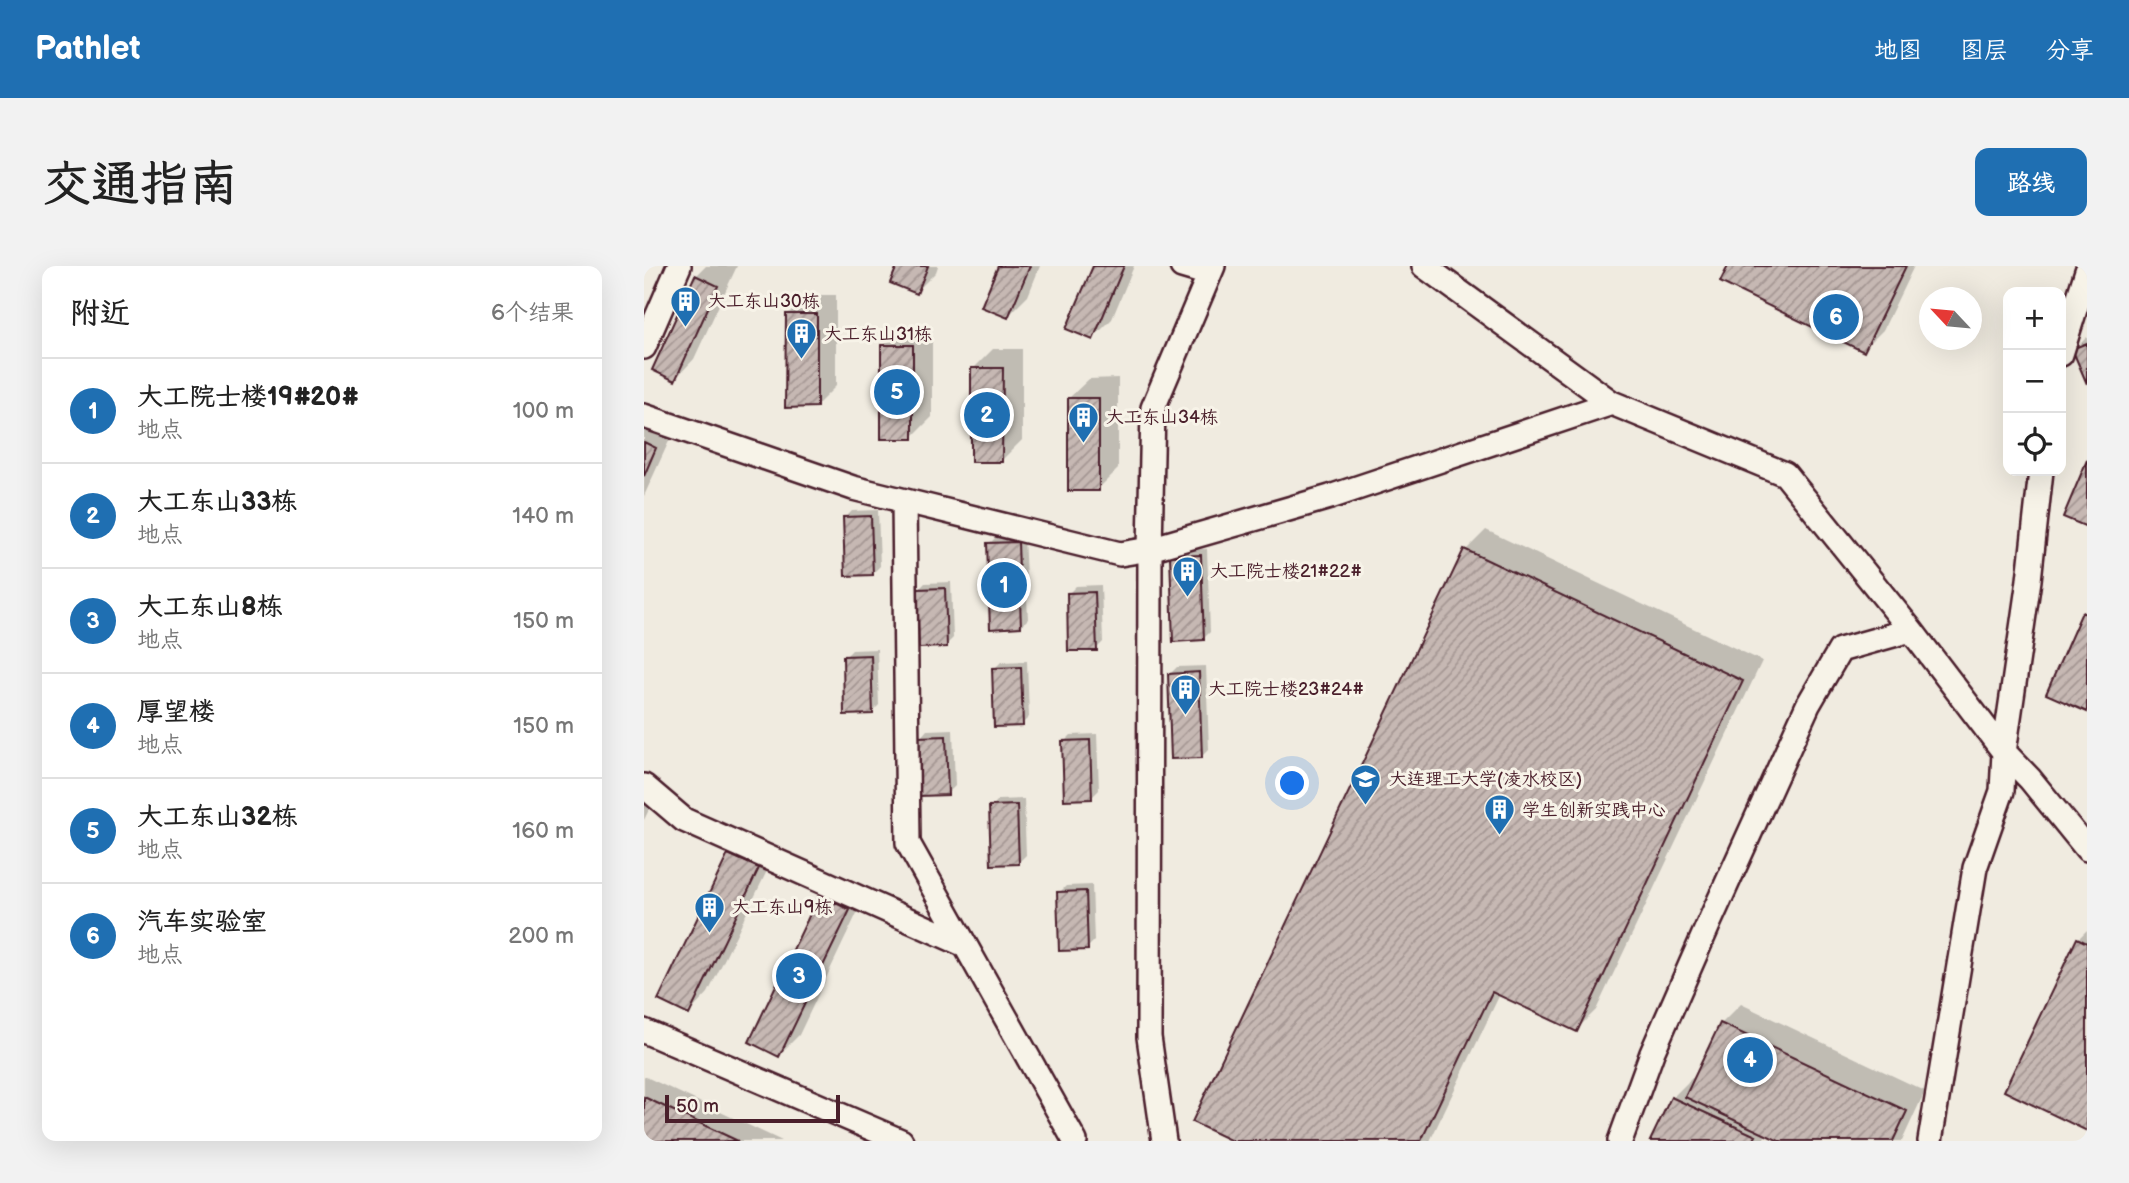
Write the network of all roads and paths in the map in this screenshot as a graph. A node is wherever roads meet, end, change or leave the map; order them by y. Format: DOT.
graph roads {
  1 [pos="679,266"];
  2 [pos="1182,266"];
  3 [pos="1424,266"];
  4 [pos="1211,270"];
  5 [pos="2087,271"];
  6 [pos="644,347"];
  7 [pos="2062,350"];
  8 [pos="1612,403"];
  9 [pos="644,416"];
  10 [pos="2040,476"];
  11 [pos="904,500"];
  12 [pos="1150,549"];
  13 [pos="1911,630"];
  14 [pos="2004,752"];
  15 [pos="644,786"];
  16 [pos="2087,849"];
  17 [pos="965,945"];
  18 [pos="644,1031"];
  19 [pos="901,1141"];
  20 [pos="1074,1141"];
  21 [pos="1164,1141"];
  22 [pos="1620,1141"];
  23 [pos="1930,1141"];
  1 -- 6 [label="street"];
  2 -- 4 [label="street"];
  3 -- 8 [label="street"];
  4 -- 12 [label="street"];
  5 -- 7 [label="street"];
  8 -- 12 [label="street"];
  8 -- 13 [label="street"];
  9 -- 11 [label="street"];
  10 -- 14 [label="street"];
  11 -- 12 [label="street"];
  11 -- 17 [label="street"];
  12 -- 21 [label="street"];
  13 -- 14 [label="street"];
  13 -- 22 [label="street"];
  14 -- 16 [label="street"];
  14 -- 23 [label="street"];
  15 -- 17 [label="street"];
  17 -- 20 [label="street"];
  18 -- 19 [label="street"];
}
